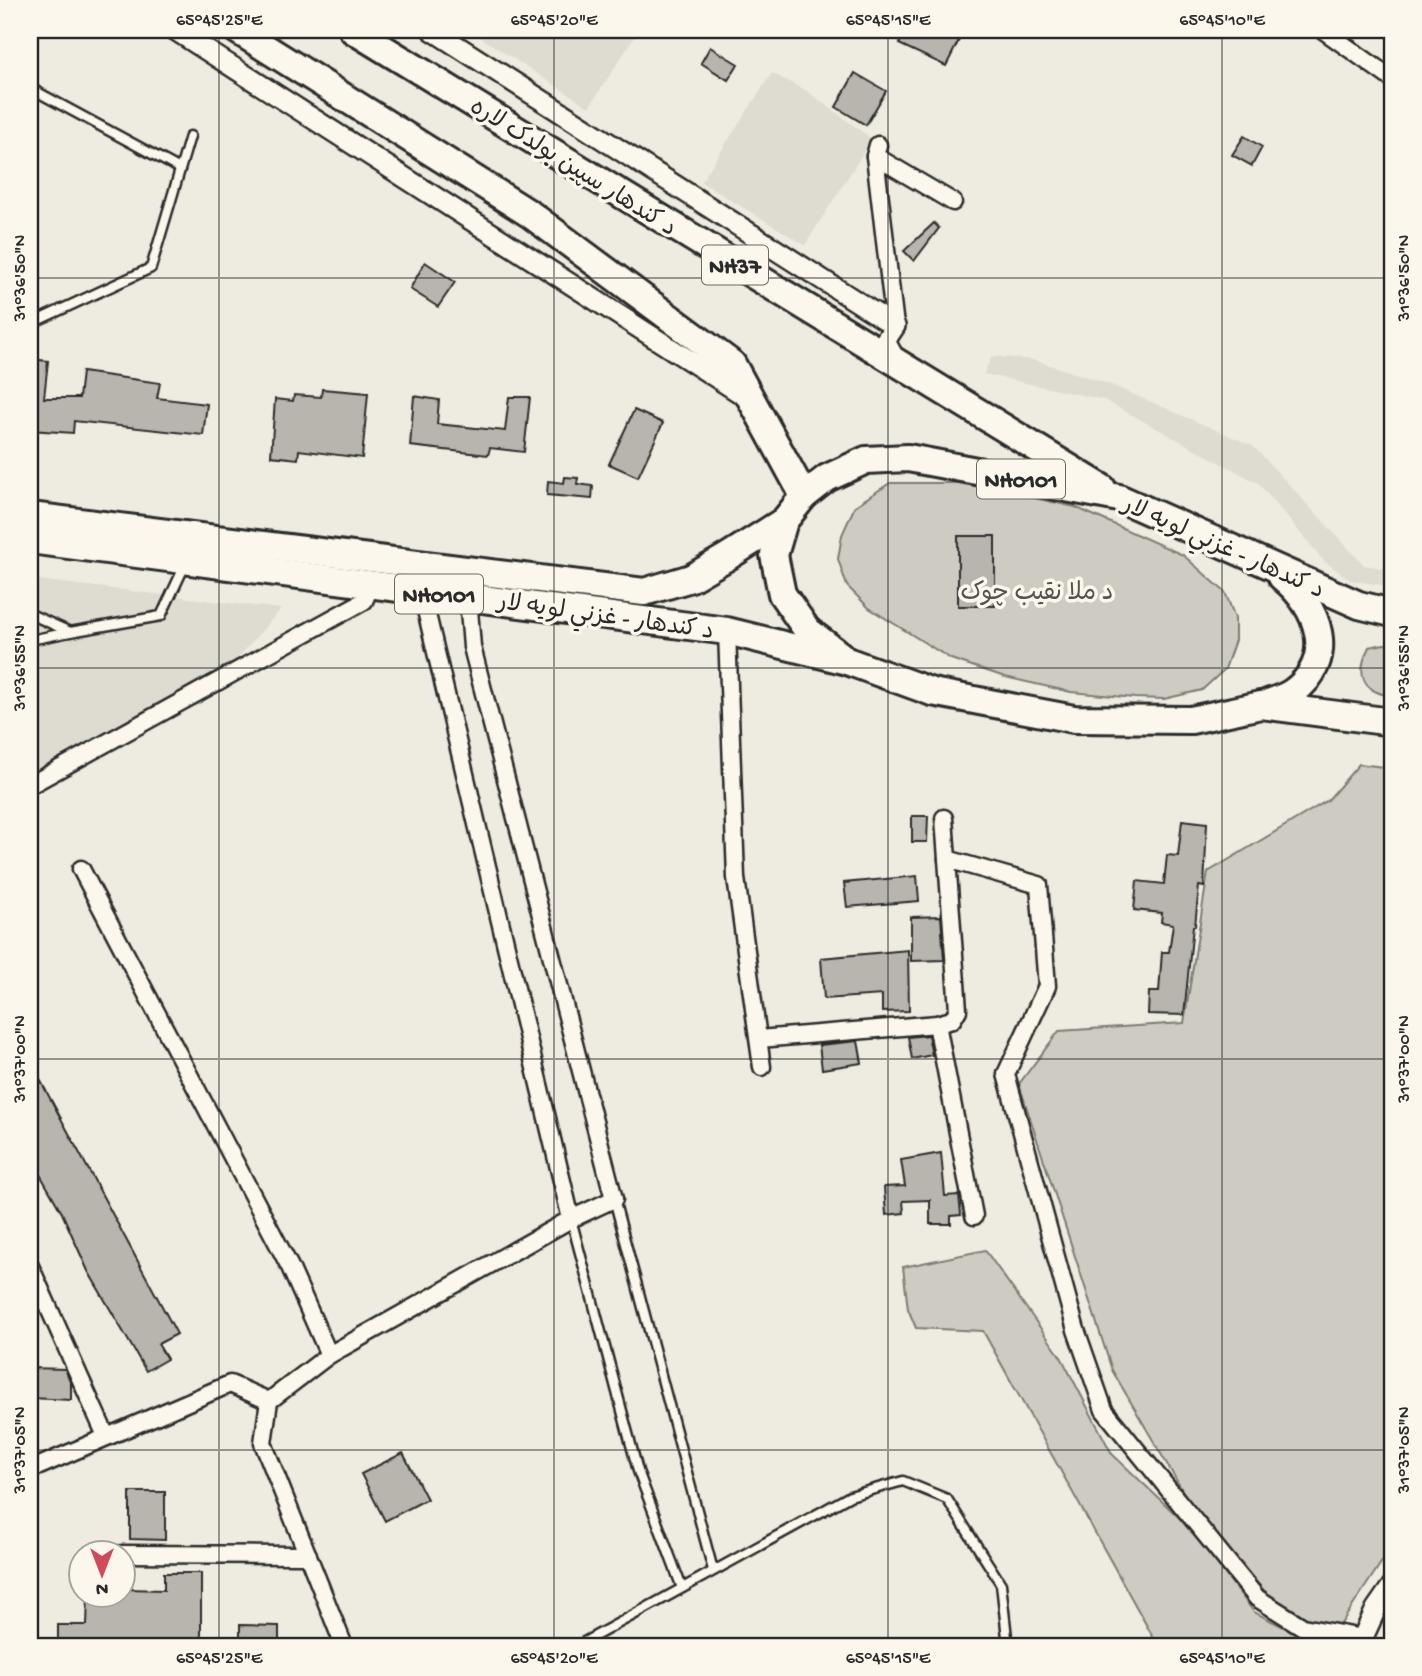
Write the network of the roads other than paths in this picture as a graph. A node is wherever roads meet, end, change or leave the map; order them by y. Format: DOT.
graph roads {
  1 [pos="174,30"];
  2 [pos="237,30"];
  3 [pos="354,30"];
  4 [pos="432,30"];
  5 [pos="1323,30"];
  6 [pos="1392,79"];
  7 [pos="30,88"];
  8 [pos="190,136"];
  9 [pos="180,169"];
  10 [pos="954,202"];
  11 [pos="30,324"];
  12 [pos="895,326"];
  13 [pos="898,365"];
  14 [pos="752,400"];
  15 [pos="804,496"];
  16 [pos="1119,498"];
  17 [pos="30,516"];
  18 [pos="784,521"];
  19 [pos="30,540"];
  20 [pos="188,559"];
  21 [pos="422,562"];
  22 [pos="1267,565"];
  23 [pos="372,585"];
  24 [pos="419,592"];
  25 [pos="468,597"];
  26 [pos="30,614"];
  27 [pos="1392,614"];
  28 [pos="726,631"];
  29 [pos="70,632"];
  30 [pos="30,640"];
  31 [pos="847,661"];
  32 [pos="1261,705"];
  33 [pos="1392,722"];
  34 [pos="30,785"];
  35 [pos="944,818"];
  36 [pos="947,859"];
  37 [pos="81,869"];
  38 [pos="937,1024"];
  39 [pos="759,1039"];
  40 [pos="762,1067"];
  41 [pos="614,1199"];
  42 [pos="974,1216"];
  43 [pos="571,1219"];
  44 [pos="30,1266"];
  45 [pos="329,1355"];
  46 [pos="269,1401"];
  47 [pos="106,1436"];
  48 [pos="30,1470"];
  49 [pos="136,1555"];
  50 [pos="308,1555"];
  51 [pos="713,1570"];
  52 [pos="1392,1586"];
  53 [pos="682,1588"];
  54 [pos="1361,1642"];
  55 [pos="344,1646"];
  56 [pos="577,1646"];
  57 [pos="1008,1646"];
  1 -- 14 [label="street"];
  2 -- 14 [label="highway"];
  3 -- 13 [label="highway, د کندهار سپین بولدک لاره / NH37"];
  4 -- 12 [label="street"];
  5 -- 6 [label="street"];
  7 -- 9 [label="lane"];
  8 -- 9 [label="lane"];
  9 -- 11 [label="lane"];
  10 -- 12 [label="street"];
  12 -- 13 [label="street"];
  13 -- 16 [label="highway, د کندهار سپین بولدک لاره / NH37"];
  14 -- 15 [label="highway"];
  15 -- 16 [label="highway, د کندهار - غزني لويه لار / NH0101"];
  15 -- 18 [label="highway, د کندهار - غزني لويه لار / NH0101"];
  16 -- 22 [label="highway, د کندهار - غزني لويه لار / NH0101"];
  17 -- 21 [label="highway, د کندهار - غزني لويه لار / NH0101"];
  18 -- 21 [label="highway, د کندهار - غزني لويه لار / NH0101"];
  18 -- 31 [label="highway, د کندهار - غزني لويه لار / NH0101"];
  19 -- 20 [label="highway, د کندهار - غزني لويه لار / NH0101"];
  20 -- 23 [label="highway, د کندهار - غزني لويه لار / NH0101"];
  20 -- 29 [label="lane"];
  21 -- 24 [label="street"];
  22 -- 27 [label="highway, د کندهار - غزني لويه لار / NH0101"];
  22 -- 32 [label="highway, NH0101"];
  23 -- 24 [label="highway, د کندهار - غزني لويه لار / NH0101"];
  23 -- 34 [label="street"];
  24 -- 25 [label="highway, د کندهار - غزني لويه لار / NH0101"];
  24 -- 43 [label="street"];
  25 -- 28 [label="highway, د کندهار - غزني لويه لار / NH0101"];
  25 -- 41 [label="street"];
  26 -- 29 [label="lane"];
  28 -- 31 [label="highway, د کندهار - غزني لويه لار / NH0101"];
  28 -- 39 [label="street"];
  29 -- 30 [label="lane"];
  31 -- 32 [label="highway, د کندهار - غزني لويه لار / NH0101"];
  32 -- 33 [label="highway, د کندهار - غزني لويه لار / NH0101"];
  35 -- 36 [label="street"];
  36 -- 38 [label="street"];
  36 -- 54 [label="street"];
  37 -- 45 [label="street"];
  38 -- 39 [label="street"];
  38 -- 42 [label="street"];
  39 -- 40 [label="street"];
  41 -- 43 [label="street"];
  41 -- 51 [label="lane"];
  43 -- 45 [label="street"];
  43 -- 53 [label="lane"];
  44 -- 47 [label="street"];
  45 -- 46 [label="street"];
  46 -- 47 [label="street"];
  46 -- 50 [label="street"];
  47 -- 48 [label="street"];
  49 -- 50 [label="street"];
  50 -- 55 [label="street"];
  51 -- 53 [label="lane"];
  51 -- 57 [label="lane"];
  52 -- 54 [label="street"];
  53 -- 56 [label="lane"];
}
